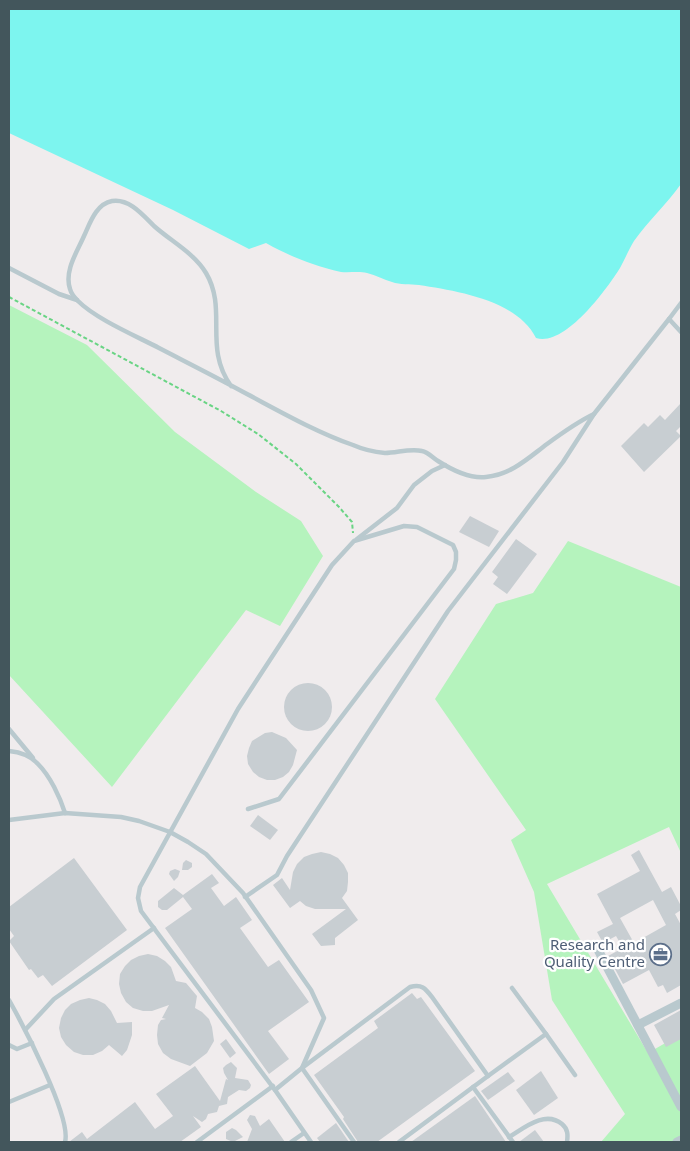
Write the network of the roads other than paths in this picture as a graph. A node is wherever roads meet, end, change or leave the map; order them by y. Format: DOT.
graph roads {
  1 [pos="9,268"];
  2 [pos="78,301"];
  3 [pos="681,302"];
  4 [pos="669,319"];
  5 [pos="681,332"];
  6 [pos="231,386"];
  7 [pos="594,414"];
  8 [pos="445,465"];
  9 [pos="354,541"];
  10 [pos="9,729"];
  11 [pos="9,751"];
  12 [pos="38,763"];
  13 [pos="248,809"];
  14 [pos="66,813"];
  15 [pos="9,820"];
  16 [pos="170,832"];
  17 [pos="246,897"];
  18 [pos="154,928"];
  19 [pos="596,948"];
  20 [pos="512,988"];
  21 [pos="9,1000"];
  22 [pos="681,1003"];
  23 [pos="638,1025"];
  24 [pos="26,1029"];
  25 [pos="546,1034"];
  26 [pos="32,1043"];
  27 [pos="9,1045"];
  28 [pos="302,1068"];
  29 [pos="575,1075"];
  30 [pos="488,1076"];
  31 [pos="50,1085"];
  32 [pos="473,1087"];
  33 [pos="274,1088"];
  34 [pos="9,1102"];
  35 [pos="681,1107"];
  36 [pos="304,1133"];
  37 [pos="509,1137"];
  38 [pos="681,1140"];
  39 [pos="65,1142"];
  40 [pos="197,1142"];
  41 [pos="291,1142"];
  42 [pos="311,1142"];
  43 [pos="354,1142"];
  44 [pos="399,1142"];
  45 [pos="513,1142"];
  46 [pos="567,1142"];
  47 [pos="677,1142"];
  1 -- 2 [label="lane"];
  2 -- 6 [label="lane"];
  2 -- 6 [label="lane"];
  3 -- 4 [label="lane"];
  4 -- 5 [label="lane"];
  4 -- 7 [label="lane"];
  6 -- 8 [label="lane"];
  7 -- 8 [label="lane"];
  7 -- 17 [label="lane"];
  8 -- 9 [label="lane"];
  9 -- 13 [label="lane"];
  9 -- 16 [label="lane"];
  10 -- 12 [label="lane"];
  11 -- 12 [label="lane"];
  12 -- 14 [label="lane"];
  14 -- 15 [label="lane"];
  14 -- 16 [label="lane"];
  16 -- 17 [label="lane"];
  16 -- 18 [label="lane"];
  17 -- 28 [label="lane"];
  18 -- 24 [label="lane"];
  18 -- 33 [label="lane"];
  19 -- 23 [label="street"];
  20 -- 25 [label="lane"];
  21 -- 24 [label="lane"];
  22 -- 23 [label="street"];
  23 -- 35 [label="street"];
  24 -- 26 [label="lane"];
  25 -- 29 [label="lane"];
  25 -- 30 [label="lane"];
  26 -- 27 [label="lane"];
  26 -- 31 [label="lane"];
  28 -- 30 [label="lane"];
  28 -- 33 [label="lane"];
  28 -- 43 [label="lane"];
  30 -- 32 [label="lane"];
  31 -- 34 [label="lane"];
  31 -- 39 [label="lane"];
  32 -- 37 [label="lane"];
  32 -- 44 [label="lane"];
  33 -- 36 [label="lane"];
  33 -- 40 [label="lane"];
  36 -- 41 [label="lane"];
  36 -- 42 [label="lane"];
  37 -- 45 [label="lane"];
  37 -- 46 [label="lane"];
  38 -- 47 [label="street"];
}
